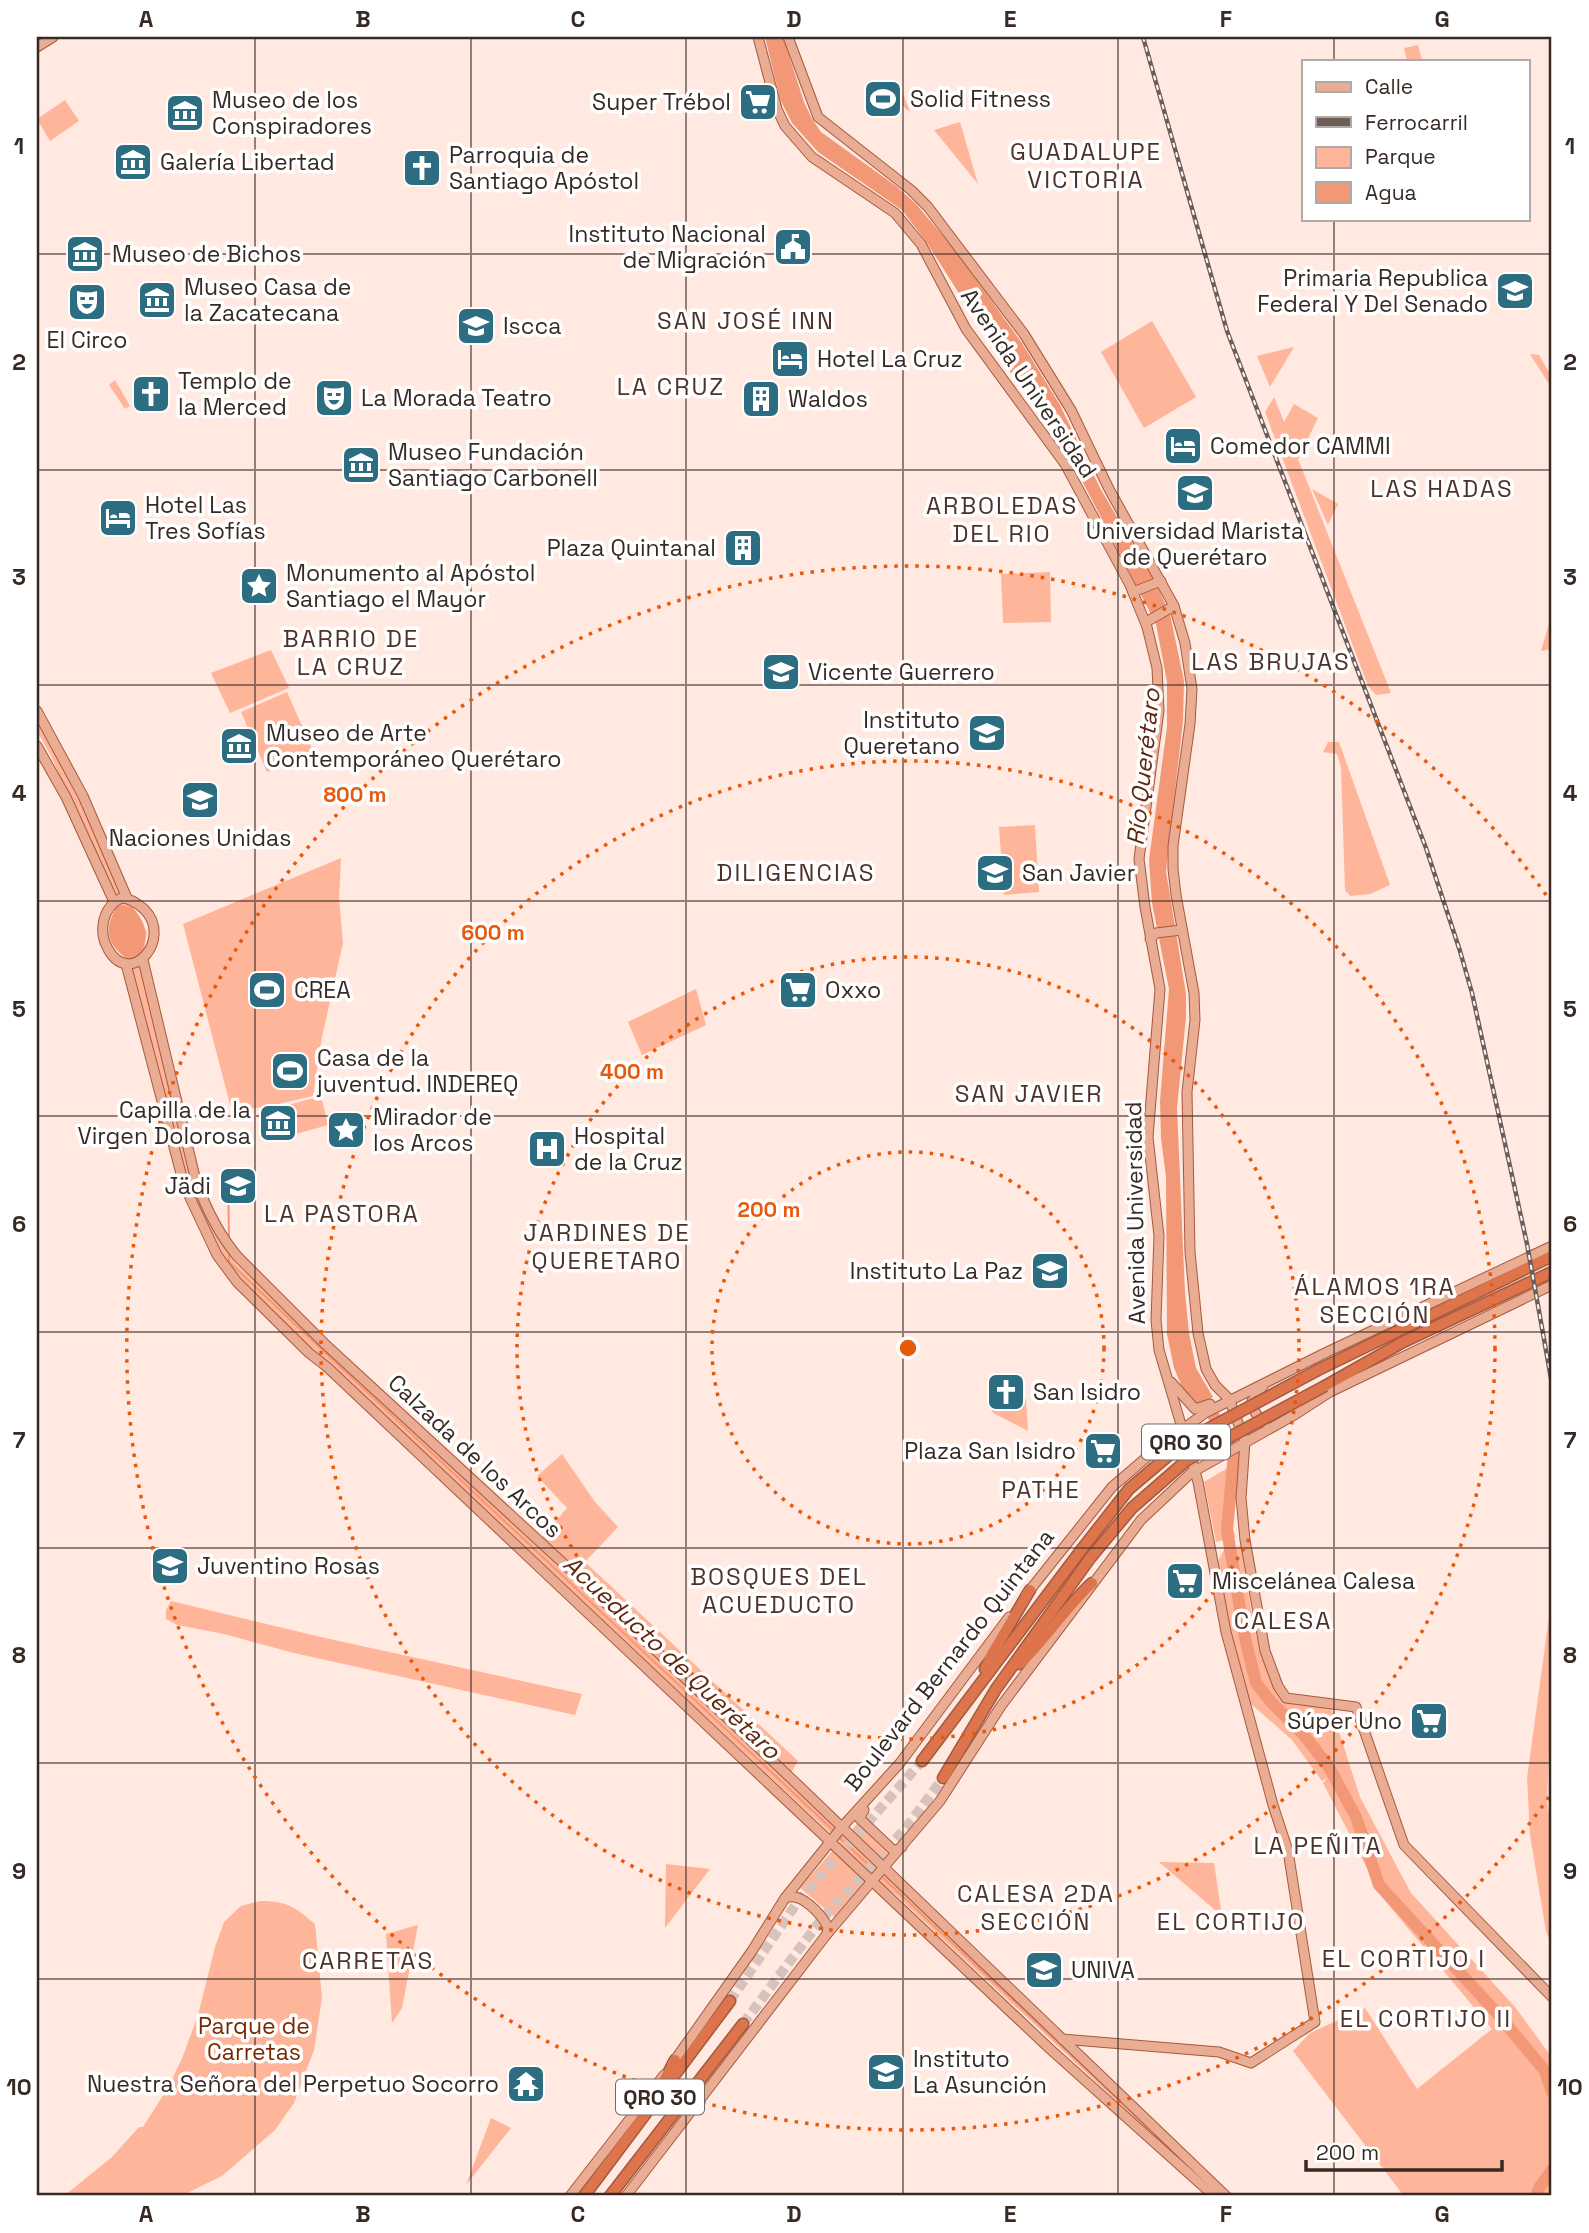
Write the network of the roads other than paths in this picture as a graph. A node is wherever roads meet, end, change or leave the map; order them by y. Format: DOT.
graph roads {
  1 [pos="53,37"];
  2 [pos="758,37"];
  3 [pos="789,37"];
  4 [pos="37,47"];
  5 [pos="1159,582"];
  6 [pos="1136,592"];
  7 [pos="1172,608"];
  8 [pos="1149,620"];
  9 [pos="37,711"];
  10 [pos="37,746"];
  11 [pos="127,898"];
  12 [pos="114,902"];
  13 [pos="1178,930"];
  14 [pos="1153,936"];
  15 [pos="144,960"];
  16 [pos="127,964"];
  17 [pos="1552,1246"];
  18 [pos="1552,1256"];
  19 [pos="1552,1272"];
  20 [pos="1499,1282"];
  21 [pos="1552,1285"];
  22 [pos="1444,1299"];
  23 [pos="321,1340"];
  24 [pos="318,1359"];
  25 [pos="1166,1374"];
  26 [pos="1269,1380"];
  27 [pos="1221,1391"];
  28 [pos="1229,1399"];
  29 [pos="1296,1414"];
  30 [pos="1182,1429"];
  31 [pos="1245,1441"];
  32 [pos="1139,1465"];
  33 [pos="1195,1470"];
  34 [pos="1167,1494"];
  35 [pos="1092,1583"];
  36 [pos="1030,1590"];
  37 [pos="685,1680"];
  38 [pos="976,1688"];
  39 [pos="996,1689"];
  40 [pos="673,1692"];
  41 [pos="761,1750"];
  42 [pos="922,1760"];
  43 [pos="749,1763"];
  44 [pos="900,1763"];
  45 [pos="943,1778"];
  46 [pos="842,1827"];
  47 [pos="832,1841"];
  48 [pos="906,1844"];
  49 [pos="885,1869"];
  50 [pos="873,1882"];
  51 [pos="785,1898"];
  52 [pos="827,1934"];
  53 [pos="980,1960"];
  54 [pos="969,1972"];
  55 [pos="1551,1996"];
  56 [pos="730,2001"];
  57 [pos="743,2024"];
  58 [pos="1062,2039"];
  59 [pos="1051,2049"];
  60 [pos="675,2060"];
  61 [pos="1165,2136"];
  62 [pos="1158,2144"];
  63 [pos="586,2194"];
  64 [pos="570,2196"];
  65 [pos="610,2196"];
  66 [pos="626,2196"];
  67 [pos="1214,2196"];
  68 [pos="1226,2196"];
  1 -- 4 [label="main road"];
  2 -- 6 [label="main road, Avenida Universidad"];
  3 -- 5 [label="main road, Avenida Universidad"];
  5 -- 6 [label="main road"];
  5 -- 7 [label="main road, Avenida Universidad"];
  6 -- 8 [label="main road, Avenida Universidad"];
  7 -- 8 [label="main road"];
  7 -- 13 [label="main road, Avenida Universidad"];
  8 -- 14 [label="main road, Avenida Universidad"];
  9 -- 11 [label="main road"];
  10 -- 12 [label="main road"];
  11 -- 12 [label="main road"];
  11 -- 15 [label="main road"];
  12 -- 16 [label="main road"];
  13 -- 14 [label="main road"];
  13 -- 27 [label="main road, Avenida Universidad"];
  14 -- 25 [label="main road, Avenida Universidad"];
  15 -- 16 [label="main road"];
  15 -- 23 [label="main road, Calzada de los Arcos"];
  16 -- 24 [label="main road, Calzada de los Arcos"];
  17 -- 22 [label="main road, Boulevard Bernardo Quintana"];
  18 -- 20 [label="highway, Boulevard Bernardo Quintana / QRO 30"];
  19 -- 39 [label="highway, QRO 30, bridge"];
  20 -- 22 [label="highway"];
  20 -- 38 [label="highway, Boulevard Bernardo Quintana / QRO 30, bridge"];
  21 -- 29 [label="main road"];
  22 -- 26 [label="main road, Boulevard Bernardo Quintana"];
  23 -- 24 [label="main road"];
  23 -- 37 [label="main road, Calzada de los Arcos"];
  24 -- 40 [label="main road, Calzada de los Arcos"];
  25 -- 27 [label="main road"];
  25 -- 30 [label="main road, Avenida Universidad"];
  26 -- 28 [label="main road, Boulevard Bernardo Quintana"];
  26 -- 29 [label="main road"];
  27 -- 28 [label="main road, Avenida Universidad"];
  28 -- 30 [label="main road, Boulevard Bernardo Quintana"];
  28 -- 31 [label="main road"];
  29 -- 31 [label="main road"];
  30 -- 32 [label="main road, Boulevard Bernardo Quintana"];
  30 -- 33 [label="main road, Avenida Universidad"];
  31 -- 33 [label="main road"];
  31 -- 55 [label="main road"];
  32 -- 34 [label="main road"];
  32 -- 36 [label="main road, Boulevard Bernardo Quintana"];
  33 -- 34 [label="main road"];
  33 -- 58 [label="main road, Avenida Universidad"];
  34 -- 35 [label="main road"];
  35 -- 39 [label="highway"];
  35 -- 48 [label="main road"];
  36 -- 38 [label="highway"];
  36 -- 44 [label="main road, Boulevard Bernardo Quintana"];
  37 -- 40 [label="main road"];
  37 -- 41 [label="main road, Calzada de los Arcos"];
  38 -- 42 [label="highway, Boulevard Bernardo Quintana / QRO 30"];
  39 -- 45 [label="highway, QRO 30"];
  40 -- 43 [label="main road, Calzada de los Arcos"];
  41 -- 43 [label="main road"];
  41 -- 46 [label="main road, Calzada de los Arcos"];
  43 -- 47 [label="main road, Calzada de los Arcos"];
  44 -- 46 [label="main road, Boulevard Bernardo Quintana"];
  44 -- 48 [label="main road"];
  46 -- 47 [label="main road, Boulevard Bernardo Quintana"];
  46 -- 49 [label="main road, Calzada de los Arcos"];
  47 -- 50 [label="main road, Calzada de los Arcos"];
  47 -- 51 [label="main road, Boulevard Bernardo Quintana"];
  48 -- 49 [label="main road"];
  49 -- 50 [label="main road"];
  49 -- 53 [label="main road, Calzada de los Arcos"];
  50 -- 52 [label="main road"];
  50 -- 54 [label="main road, Calzada de los Arcos"];
  51 -- 52 [label="main road"];
  51 -- 60 [label="main road, Boulevard Bernardo Quintana"];
  52 -- 66 [label="main road"];
  53 -- 54 [label="main road"];
  53 -- 58 [label="main road, Calzada de los Arcos"];
  54 -- 59 [label="main road, Calzada de los Arcos"];
  56 -- 63 [label="highway, QRO 30"];
  57 -- 65 [label="highway, QRO 30"];
  58 -- 59 [label="main road"];
  58 -- 61 [label="main road, Calzada de los Arcos"];
  59 -- 62 [label="main road, Calzada de los Arcos"];
  60 -- 63 [label="highway"];
  60 -- 64 [label="main road, Boulevard Bernardo Quintana"];
  61 -- 62 [label="main road"];
  61 -- 68 [label="main road, Calzada de los Arcos"];
  62 -- 67 [label="main road, Calzada de los Arcos"];
}
